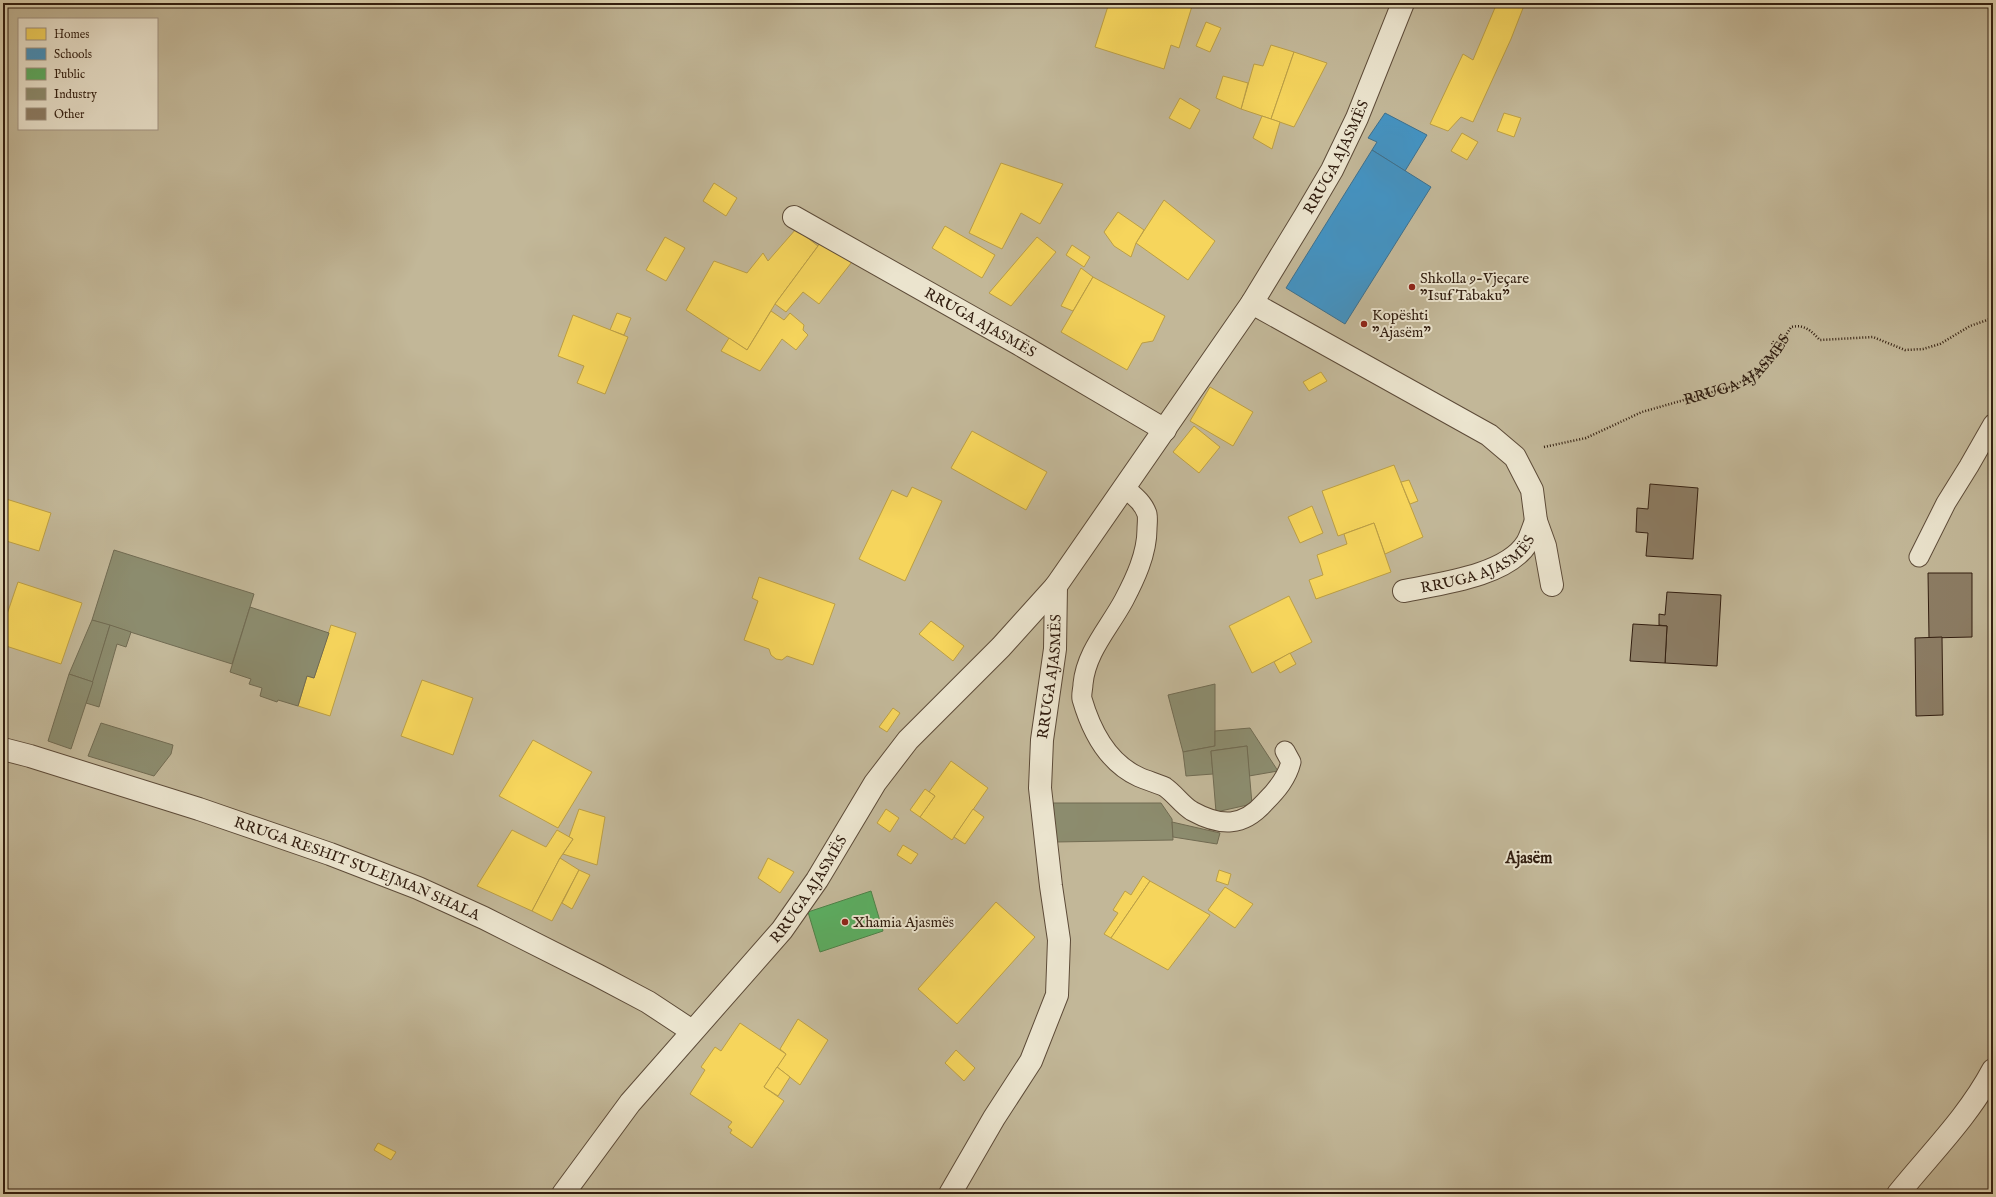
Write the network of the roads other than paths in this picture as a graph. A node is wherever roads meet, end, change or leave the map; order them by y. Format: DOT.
graph roads {
  1 [pos="1403,3"];
  2 [pos="794,217"];
  3 [pos="1252,302"];
  4 [pos="1993,424"];
  5 [pos="1165,430"];
  6 [pos="1124,486"];
  7 [pos="1536,521"];
  8 [pos="1919,557"];
  9 [pos="1552,585"];
  10 [pos="1056,586"];
  11 [pos="1404,591"];
  12 [pos="3,749"];
  13 [pos="1285,751"];
  14 [pos="692,1031"];
  15 [pos="1993,1070"];
  16 [pos="563,1194"];
  17 [pos="950,1194"];
  18 [pos="1898,1194"];
  1 -- 3 [label="street, RRUGA AJASMËS"];
  2 -- 5 [label="street, RRUGA AJASMËS"];
  3 -- 5 [label="street, RRUGA AJASMËS"];
  3 -- 7 [label="street, RRUGA AJASMËS"];
  4 -- 8 [label="lane"];
  5 -- 6 [label="street, RRUGA AJASMËS"];
  6 -- 10 [label="street, RRUGA AJASMËS"];
  6 -- 13 [label="lane"];
  7 -- 9 [label="street, RRUGA AJASMËS"];
  7 -- 11 [label="street, RRUGA AJASMËS"];
  10 -- 14 [label="street, RRUGA AJASMËS"];
  10 -- 17 [label="street, RRUGA AJASMËS"];
  12 -- 14 [label="street, RRUGA RESHIT SULEJMAN SHALA"];
  14 -- 16 [label="street, RRUGA AJASMËS"];
  15 -- 18 [label="street"];
}
